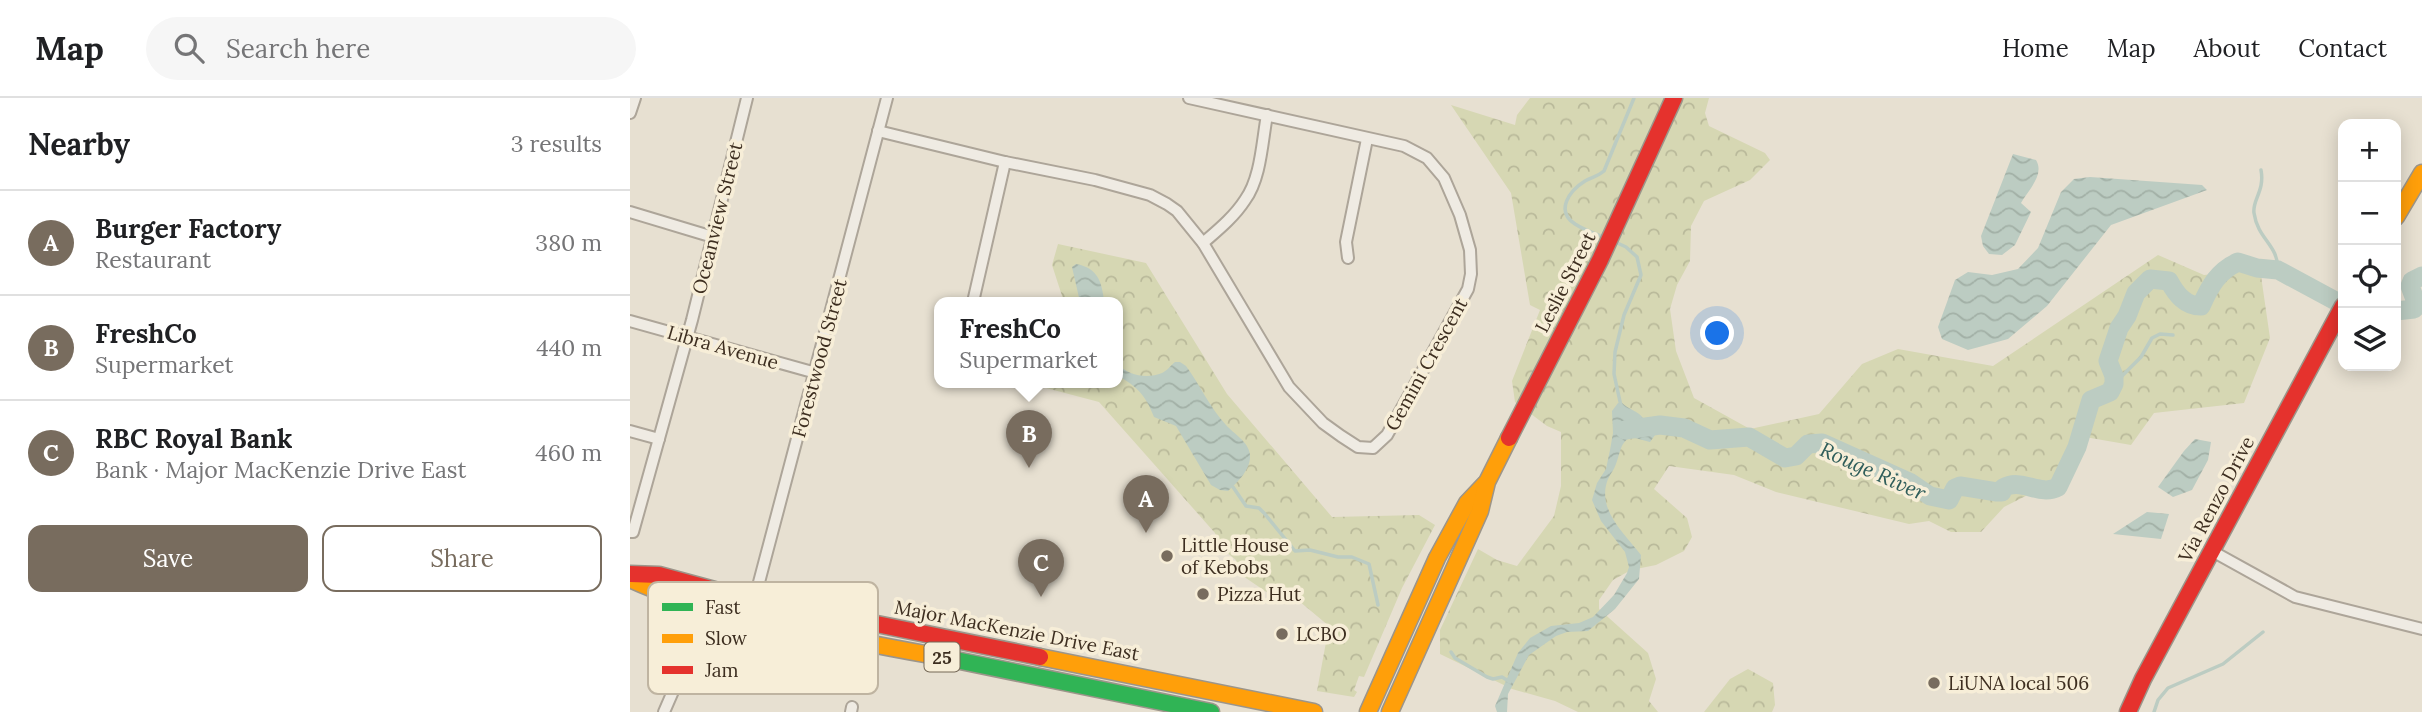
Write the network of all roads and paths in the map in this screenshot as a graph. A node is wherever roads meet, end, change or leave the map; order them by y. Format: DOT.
graph roads {
  1 [pos="635,98"];
  2 [pos="747,98"];
  3 [pos="887,98"];
  4 [pos="1189,98"];
  5 [pos="1674,98"];
  6 [pos="630,113"];
  7 [pos="1267,116"];
  8 [pos="878,131"];
  9 [pos="1367,139"];
  10 [pos="1005,162"];
  11 [pos="2422,173"];
  12 [pos="2401,209"];
  13 [pos="630,212"];
  14 [pos="713,237"];
  15 [pos="1202,243"];
  16 [pos="1348,258"];
  17 [pos="974,297"];
  18 [pos="2342,308"];
  19 [pos="630,321"];
  20 [pos="687,337"];
  21 [pos="816,373"];
  22 [pos="630,431"];
  23 [pos="659,439"];
  24 [pos="1487,482"];
  25 [pos="630,532"];
  26 [pos="2212,551"];
  27 [pos="630,577"];
  28 [pos="685,582"];
  29 [pos="759,582"];
  30 [pos="648,587"];
  31 [pos="878,624"];
  32 [pos="2422,629"];
  33 [pos="878,646"];
  34 [pos="1058,660"];
  35 [pos="1054,680"];
  36 [pos="672,694"];
  37 [pos="664,712"];
  38 [pos="1211,712"];
  39 [pos="1314,712"];
  40 [pos="1368,712"];
  41 [pos="1390,712"];
  42 [pos="2128,712"];
  1 -- 6 [label="street"];
  2 -- 14 [label="street, Oceanview Street"];
  3 -- 8 [label="street, Forestwood Street"];
  4 -- 7 [label="street, Gemini Crescent"];
  5 -- 24 [label="main road, Leslie Street"];
  7 -- 9 [label="street, Gemini Crescent"];
  7 -- 15 [label="street"];
  8 -- 10 [label="street, Gemini Crescent"];
  8 -- 21 [label="street, Forestwood Street"];
  9 -- 15 [label="street, Gemini Crescent"];
  9 -- 16 [label="street"];
  10 -- 15 [label="street, Gemini Crescent"];
  10 -- 17 [label="street"];
  11 -- 12 [label="main road"];
  13 -- 14 [label="street"];
  14 -- 20 [label="street, Oceanview Street"];
  18 -- 26 [label="main road, Via Renzo Drive"];
  19 -- 20 [label="street, Libra Avenue"];
  20 -- 21 [label="street, Libra Avenue"];
  20 -- 23 [label="street, Oceanview Street"];
  21 -- 29 [label="street, Forestwood Street"];
  22 -- 23 [label="street"];
  23 -- 25 [label="street, Oceanview Street"];
  24 -- 40 [label="main road, Leslie Street"];
  24 -- 41 [label="main road, Leslie Street"];
  26 -- 32 [label="street"];
  26 -- 42 [label="main road, Via Renzo Drive"];
  27 -- 28 [label="main road, Major MacKenzie Drive East / 25"];
  27 -- 30 [label="main road, Major MacKenzie Drive East / 25"];
  31 -- 34 [label="main road, Major MacKenzie Drive East / 25"];
  33 -- 35 [label="main road, Major MacKenzie Drive East / 25"];
  34 -- 35 [label="main road"];
  34 -- 39 [label="main road, Major MacKenzie Drive East / 25"];
  35 -- 38 [label="main road, Major MacKenzie Drive East / 25"];
  36 -- 37 [label="street"];
}
